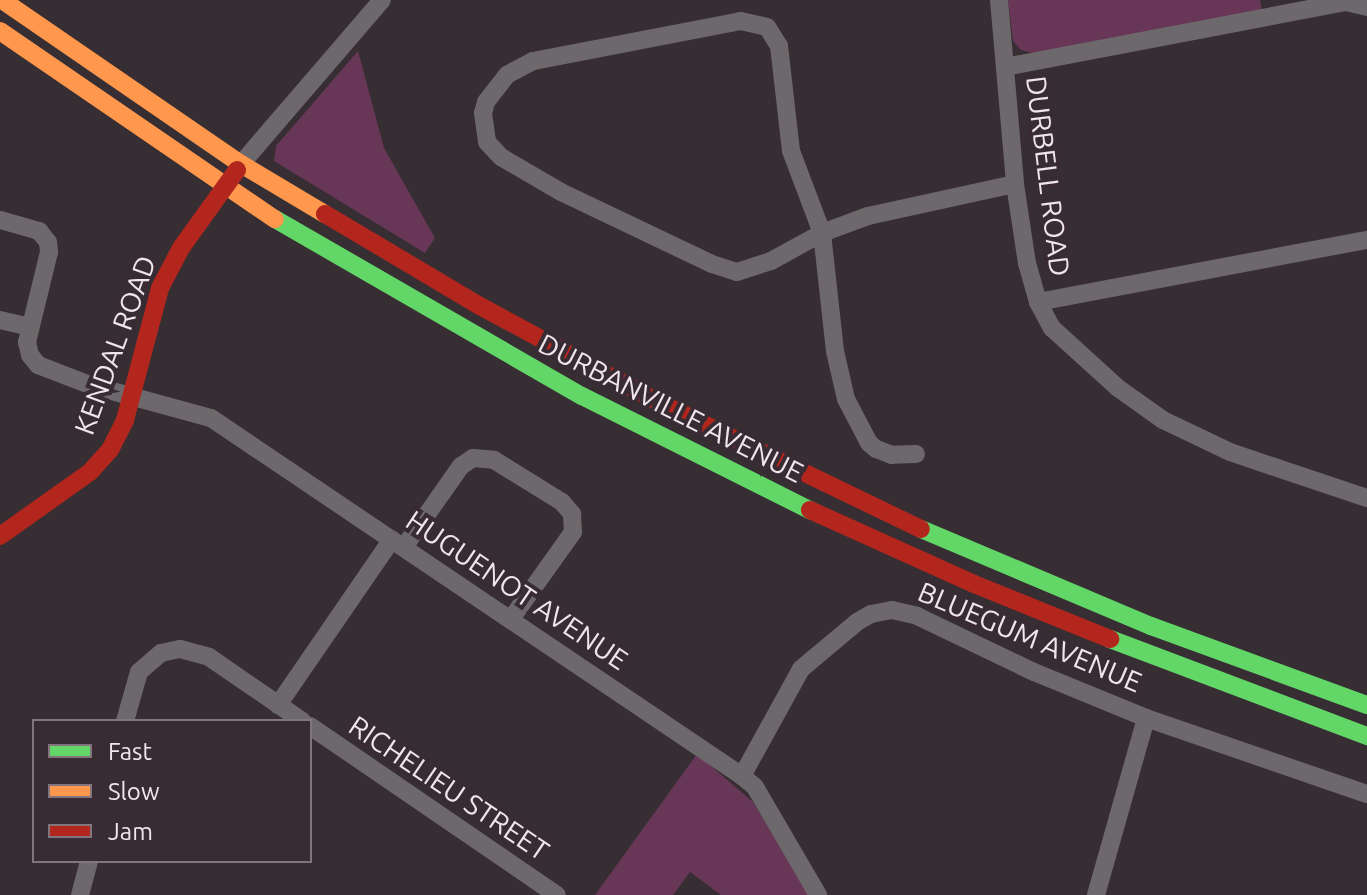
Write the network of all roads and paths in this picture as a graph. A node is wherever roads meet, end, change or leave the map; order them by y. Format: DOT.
graph roads {
  1 [pos="2,0"];
  2 [pos="382,0"];
  3 [pos="999,0"];
  4 [pos="1367,7"];
  5 [pos="0,31"];
  6 [pos="1005,67"];
  7 [pos="241,164"];
  8 [pos="1015,184"];
  9 [pos="223,187"];
  10 [pos="0,220"];
  11 [pos="822,233"];
  12 [pos="1367,240"];
  13 [pos="1038,302"];
  14 [pos="0,320"];
  15 [pos="30,327"];
  16 [pos="131,397"];
  17 [pos="916,454"];
  18 [pos="1367,498"];
  19 [pos="0,536"];
  20 [pos="398,543"];
  21 [pos="511,619"];
  22 [pos="278,705"];
  23 [pos="1367,705"];
  24 [pos="1146,718"];
  25 [pos="126,719"];
  26 [pos="299,719"];
  27 [pos="312,727"];
  28 [pos="1367,736"];
  29 [pos="742,776"];
  30 [pos="1367,794"];
  31 [pos="88,863"];
  32 [pos="80,895"];
  33 [pos="557,895"];
  34 [pos="818,895"];
  35 [pos="1096,895"];
  1 -- 7 [label="main road, DURBANVILLE AVENUE"];
  2 -- 7 [label="street, KENDAL ROAD"];
  3 -- 6 [label="street, DURBELL ROAD"];
  4 -- 6 [label="street"];
  5 -- 9 [label="main road, DURBANVILLE AVENUE"];
  6 -- 8 [label="street, DURBELL ROAD"];
  7 -- 9 [label="main road, KENDAL ROAD"];
  7 -- 23 [label="main road, DURBANVILLE AVENUE"];
  8 -- 11 [label="street"];
  8 -- 13 [label="street, DURBELL ROAD"];
  9 -- 16 [label="main road, KENDAL ROAD"];
  9 -- 28 [label="main road, DURBANVILLE AVENUE"];
  10 -- 15 [label="street"];
  11 -- 11 [label="street"];
  11 -- 17 [label="street"];
  12 -- 13 [label="street"];
  13 -- 18 [label="street, DURBELL ROAD"];
  14 -- 15 [label="street"];
  15 -- 16 [label="street, HUGUENOT AVENUE"];
  16 -- 19 [label="main road, KENDAL ROAD"];
  16 -- 20 [label="street, HUGUENOT AVENUE"];
  20 -- 21 [label="street, HUGUENOT AVENUE"];
  20 -- 21 [label="street"];
  20 -- 22 [label="street"];
  21 -- 29 [label="street, HUGUENOT AVENUE"];
  22 -- 25 [label="street"];
  22 -- 26 [label="street"];
  24 -- 29 [label="street, BLUEGUM AVENUE"];
  24 -- 30 [label="street, BLUEGUM AVENUE"];
  24 -- 35 [label="street"];
  27 -- 33 [label="street, RICHELIEU STREET"];
  29 -- 34 [label="street, HUGUENOT AVENUE"];
  31 -- 32 [label="street"];
}
